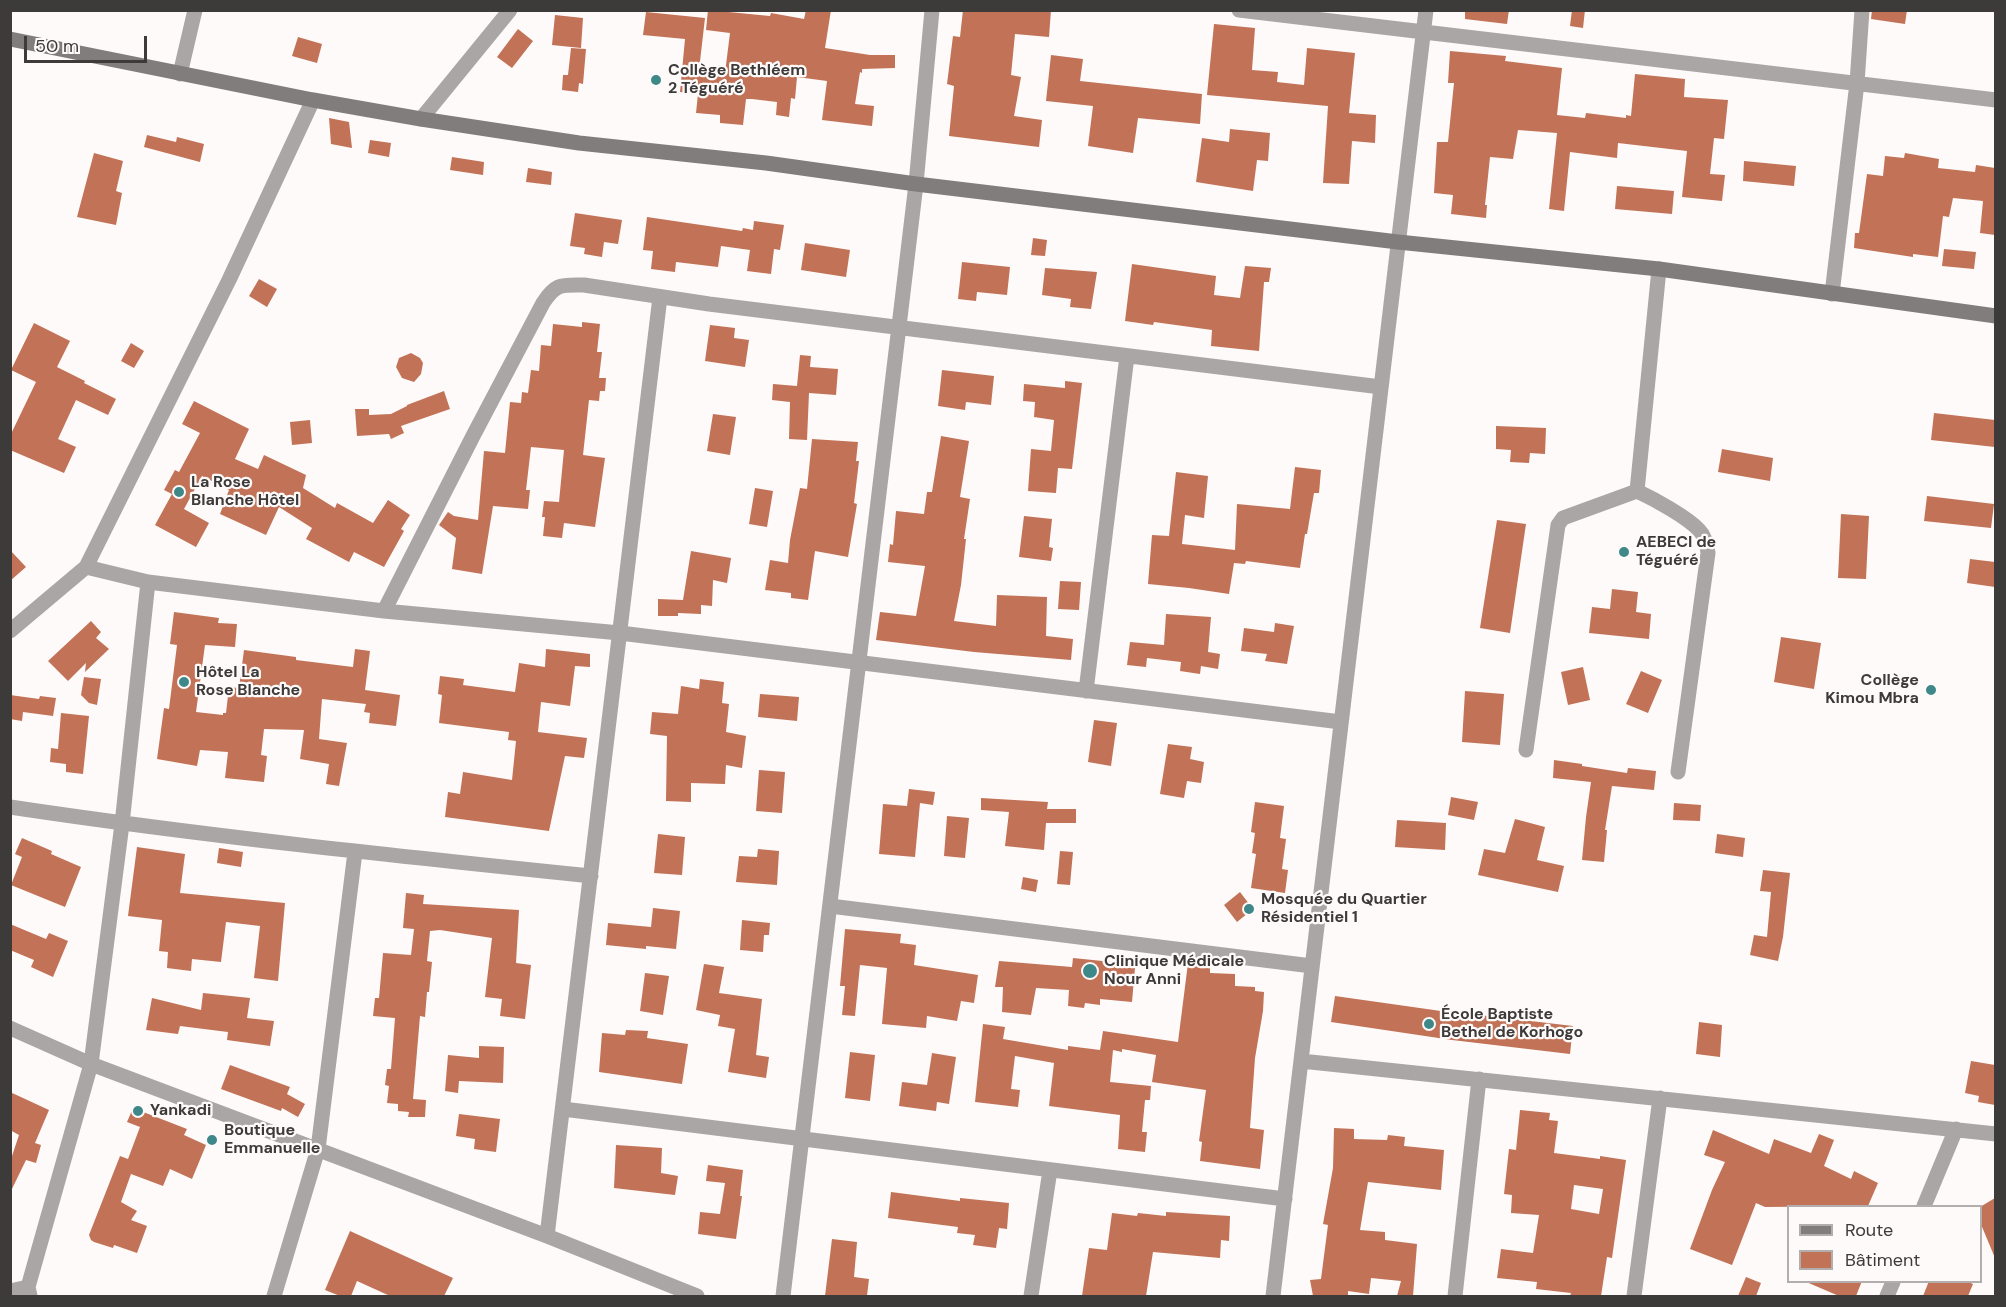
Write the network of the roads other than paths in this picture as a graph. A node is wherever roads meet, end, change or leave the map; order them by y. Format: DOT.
graph roads {
  1 [pos="195,10"];
  2 [pos="510,10"];
  3 [pos="932,10"];
  4 [pos="1239,10"];
  5 [pos="1426,10"];
  6 [pos="1862,10"];
  7 [pos="1423,33"];
  8 [pos="10,39"];
  9 [pos="180,74"];
  10 [pos="1857,83"];
  11 [pos="312,100"];
  12 [pos="1995,100"];
  13 [pos="421,119"];
  14 [pos="916,184"];
  15 [pos="1398,242"];
  16 [pos="1659,269"];
  17 [pos="1832,294"];
  18 [pos="660,297"];
  19 [pos="1995,316"];
  20 [pos="899,327"];
  21 [pos="1127,356"];
  22 [pos="1381,387"];
  23 [pos="1637,491"];
  24 [pos="86,567"];
  25 [pos="148,582"];
  26 [pos="384,611"];
  27 [pos="10,631"];
  28 [pos="620,633"];
  29 [pos="859,662"];
  30 [pos="1086,691"];
  31 [pos="1341,722"];
  32 [pos="1526,750"];
  33 [pos="1678,772"];
  34 [pos="10,807"];
  35 [pos="122,824"];
  36 [pos="355,852"];
  37 [pos="591,876"];
  38 [pos="830,906"];
  39 [pos="1312,966"];
  40 [pos="10,1028"];
  41 [pos="1301,1061"];
  42 [pos="91,1064"];
  43 [pos="1479,1079"];
  44 [pos="1660,1098"];
  45 [pos="563,1109"];
  46 [pos="1956,1129"];
  47 [pos="1995,1134"];
  48 [pos="802,1139"];
  49 [pos="318,1149"];
  50 [pos="1050,1170"];
  51 [pos="1285,1199"];
  52 [pos="1924,1205"];
  53 [pos="547,1236"];
  54 [pos="665,1290"];
  55 [pos="10,1291"];
  56 [pos="29,1292"];
  57 [pos="274,1296"];
  58 [pos="697,1296"];
  59 [pos="783,1296"];
  60 [pos="1031,1296"];
  61 [pos="1273,1296"];
  62 [pos="1455,1296"];
  63 [pos="1635,1296"];
  1 -- 9 [label="street"];
  2 -- 13 [label="street"];
  3 -- 14 [label="street"];
  4 -- 7 [label="street"];
  5 -- 7 [label="street"];
  6 -- 10 [label="street"];
  7 -- 10 [label="street"];
  7 -- 15 [label="street"];
  8 -- 9 [label="street"];
  9 -- 11 [label="street"];
  10 -- 12 [label="street"];
  10 -- 17 [label="street"];
  11 -- 13 [label="street"];
  11 -- 24 [label="street"];
  13 -- 14 [label="street"];
  14 -- 15 [label="street"];
  14 -- 20 [label="street"];
  15 -- 16 [label="street"];
  15 -- 22 [label="street"];
  16 -- 17 [label="street"];
  16 -- 23 [label="street"];
  17 -- 19 [label="street"];
  18 -- 20 [label="street"];
  18 -- 26 [label="street"];
  18 -- 28 [label="street"];
  20 -- 21 [label="street"];
  20 -- 29 [label="street"];
  21 -- 22 [label="street"];
  21 -- 30 [label="street"];
  22 -- 31 [label="street"];
  23 -- 32 [label="street"];
  23 -- 33 [label="street"];
  24 -- 25 [label="street"];
  24 -- 27 [label="street"];
  25 -- 26 [label="street"];
  25 -- 35 [label="street"];
  26 -- 28 [label="street"];
  28 -- 29 [label="street"];
  28 -- 37 [label="street"];
  29 -- 30 [label="street"];
  29 -- 38 [label="street"];
  30 -- 31 [label="street"];
  31 -- 39 [label="street"];
  34 -- 35 [label="street"];
  35 -- 36 [label="street"];
  35 -- 42 [label="street"];
  36 -- 37 [label="street"];
  36 -- 49 [label="street"];
  37 -- 45 [label="street"];
  38 -- 39 [label="street"];
  38 -- 48 [label="street"];
  39 -- 41 [label="street"];
  40 -- 42 [label="street"];
  41 -- 43 [label="street"];
  41 -- 51 [label="street"];
  42 -- 49 [label="street"];
  42 -- 56 [label="street"];
  43 -- 44 [label="street"];
  43 -- 62 [label="street"];
  44 -- 46 [label="street"];
  44 -- 63 [label="street"];
  45 -- 48 [label="street"];
  45 -- 53 [label="street"];
  46 -- 47 [label="street"];
  46 -- 52 [label="street"];
  48 -- 50 [label="street"];
  48 -- 59 [label="street"];
  49 -- 53 [label="street"];
  49 -- 57 [label="street"];
  50 -- 51 [label="street"];
  50 -- 60 [label="street"];
  51 -- 61 [label="street"];
  53 -- 54 [label="street"];
  54 -- 58 [label="street"];
  55 -- 56 [label="street"];
}
